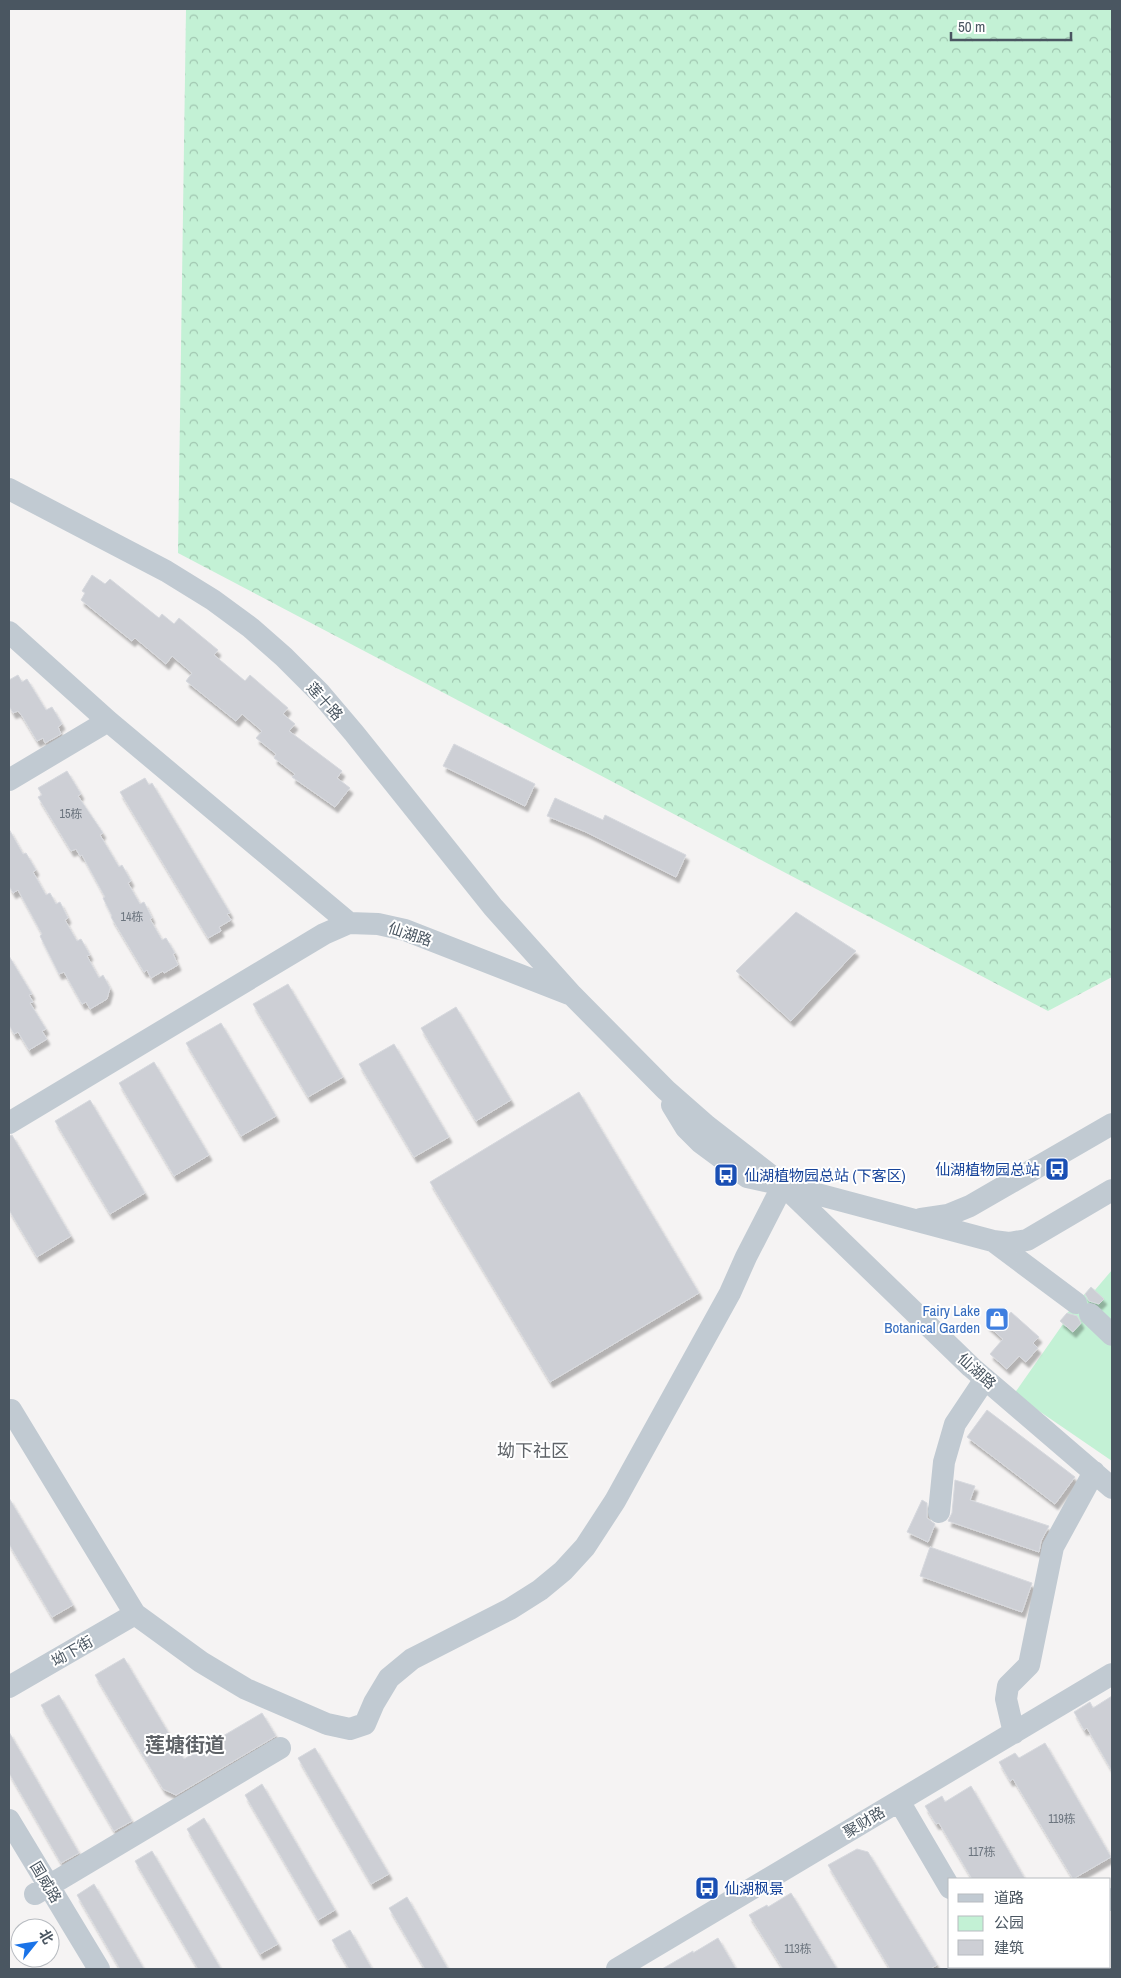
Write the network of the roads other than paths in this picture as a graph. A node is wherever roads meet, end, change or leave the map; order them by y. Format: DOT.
graph roads {
  1 [pos="9,489"];
  2 [pos="9,632"];
  3 [pos="108,721"];
  4 [pos="9,780"];
  5 [pos="349,923"];
  6 [pos="572,995"];
  7 [pos="9,1122"];
  8 [pos="1112,1124"];
  9 [pos="783,1185"];
  10 [pos="1112,1190"];
  11 [pos="915,1220"];
  12 [pos="993,1241"];
  13 [pos="1112,1335"];
  14 [pos="985,1379"];
  15 [pos="11,1410"];
  16 [pos="1094,1472"];
  17 [pos="1112,1488"];
  18 [pos="939,1512"];
  19 [pos="135,1614"];
  20 [pos="1112,1674"];
  21 [pos="9,1688"];
  22 [pos="1014,1732"];
  23 [pos="280,1748"];
  24 [pos="898,1801"];
  25 [pos="9,1820"];
  26 [pos="9,1850"];
  27 [pos="948,1885"];
  28 [pos="42,1890"];
  29 [pos="83,1969"];
  30 [pos="617,1969"];
  1 -- 6 [label="street, 莲十路"];
  2 -- 3 [label="street"];
  3 -- 4 [label="street"];
  3 -- 5 [label="street"];
  5 -- 6 [label="street, 仙湖路"];
  5 -- 7 [label="street, 仙湖路"];
  6 -- 9 [label="street, 仙湖路"];
  8 -- 11 [label="street"];
  9 -- 11 [label="street, 仙湖路"];
  9 -- 14 [label="street, 仙湖路"];
  9 -- 19 [label="street"];
  10 -- 12 [label="street"];
  11 -- 12 [label="street, 仙湖路"];
  12 -- 13 [label="street, 仙湖路"];
  14 -- 16 [label="street, 仙湖路"];
  14 -- 18 [label="street"];
  15 -- 19 [label="street"];
  16 -- 17 [label="street, 仙湖路"];
  16 -- 22 [label="street"];
  19 -- 21 [label="street, 坳下街"];
  20 -- 22 [label="street, 聚财路"];
  22 -- 24 [label="street, 聚财路"];
  23 -- 28 [label="street"];
  24 -- 27 [label="street"];
  24 -- 30 [label="street, 聚财路"];
  25 -- 28 [label="street, 国威路"];
  26 -- 28 [label="street, 国威路"];
  28 -- 29 [label="street, 国威路"];
}
